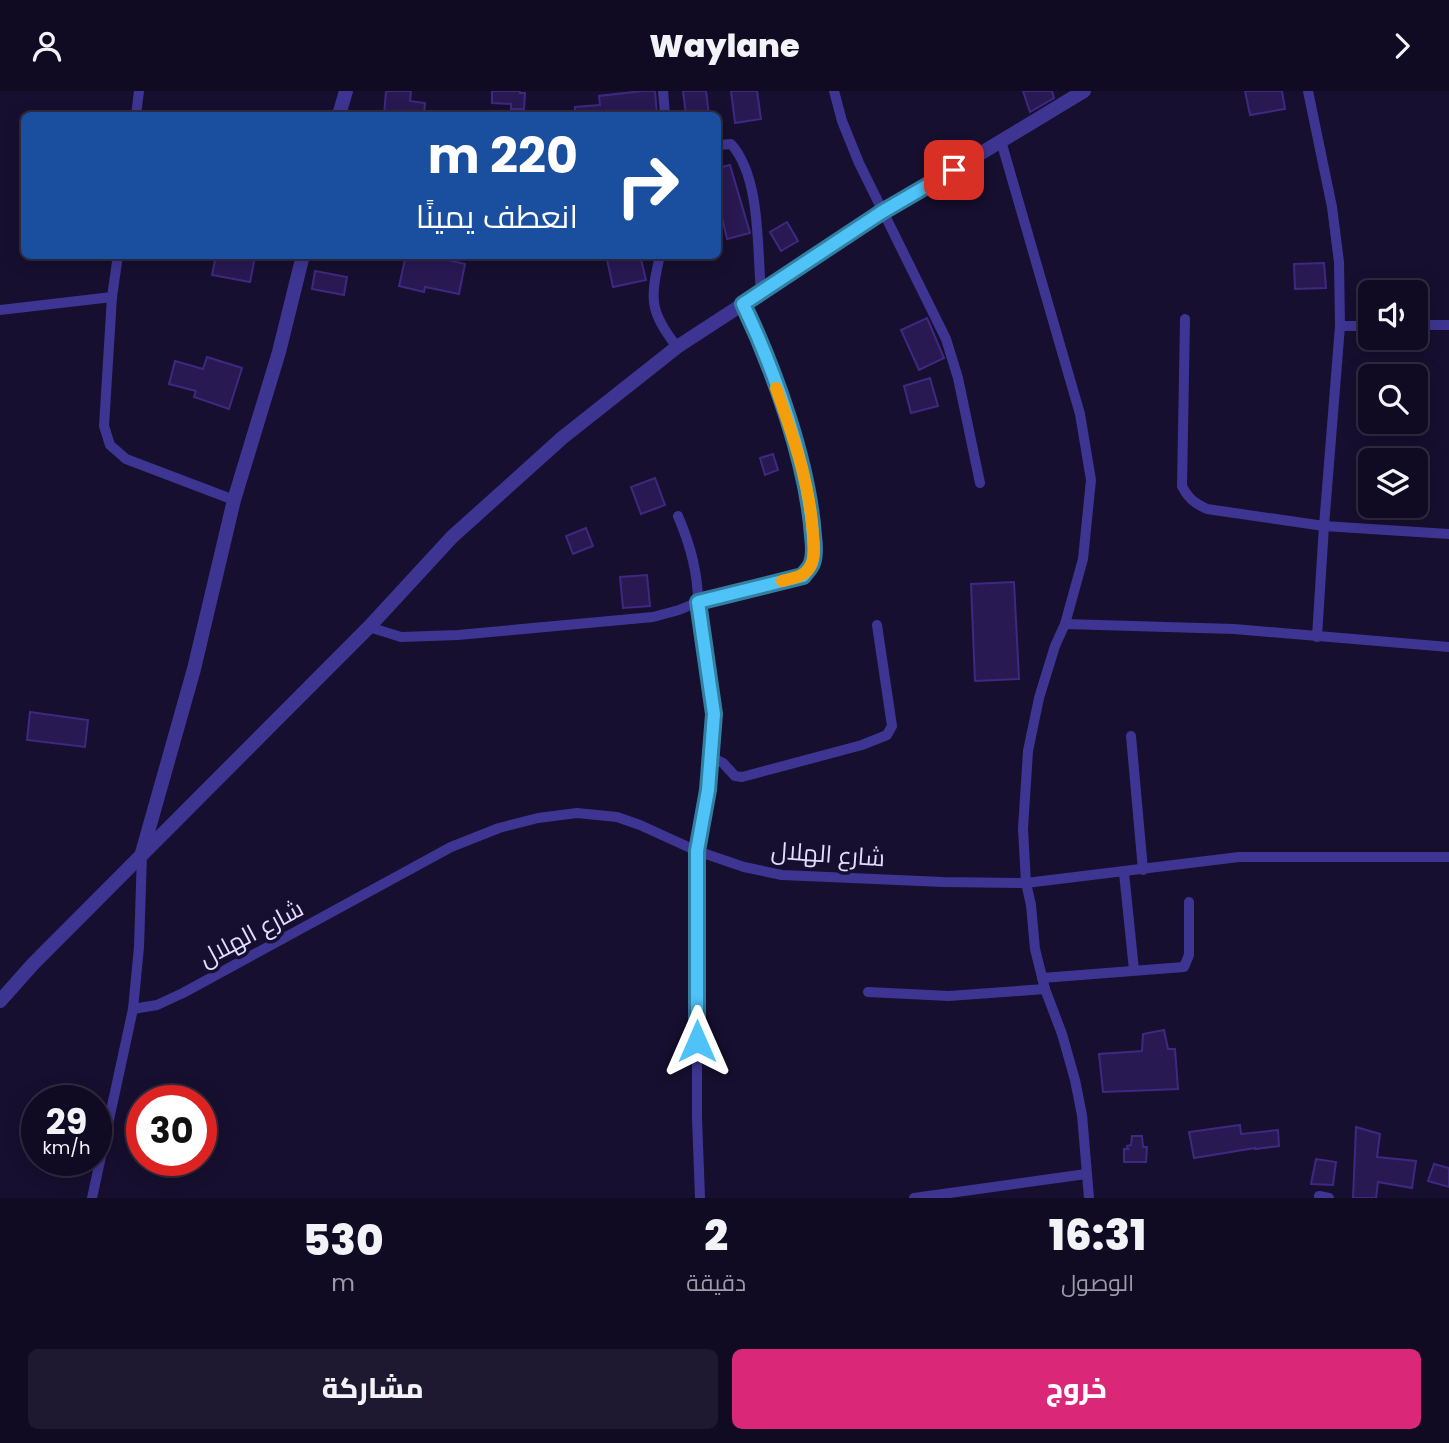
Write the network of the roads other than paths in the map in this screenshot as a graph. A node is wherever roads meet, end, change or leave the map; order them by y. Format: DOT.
graph roads {
  1 [pos="139,91"];
  2 [pos="346,91"];
  3 [pos="663,91"];
  4 [pos="834,91"];
  5 [pos="1308,91"];
  6 [pos="1078,93"];
  7 [pos="136,112"];
  8 [pos="340,112"];
  9 [pos="665,112"];
  10 [pos="1001,141"];
  11 [pos="721,145"];
  12 [pos="882,212"];
  13 [pos="117,259"];
  14 [pos="302,259"];
  15 [pos="659,259"];
  16 [pos="761,292"];
  17 [pos="112,297"];
  18 [pos="743,304"];
  19 [pos="0,310"];
  20 [pos="1185,319"];
  21 [pos="1428,325"];
  22 [pos="1449,325"];
  23 [pos="1340,326"];
  24 [pos="1358,326"];
  25 [pos="677,347"];
  26 [pos="979,484"];
  27 [pos="234,501"];
  28 [pos="678,516"];
  29 [pos="1324,526"];
  30 [pos="1449,534"];
  31 [pos="698,602"];
  32 [pos="1065,624"];
  33 [pos="877,625"];
  34 [pos="369,627"];
  35 [pos="1317,637"];
  36 [pos="1449,647"];
  37 [pos="1131,736"];
  38 [pos="711,757"];
  39 [pos="697,851"];
  40 [pos="142,854"];
  41 [pos="1449,857"];
  42 [pos="1143,870"];
  43 [pos="1124,873"];
  44 [pos="1026,883"];
  45 [pos="1189,902"];
  46 [pos="1134,970"];
  47 [pos="1043,984"];
  48 [pos="867,992"];
  49 [pos="0,1000"];
  50 [pos="134,1009"];
  51 [pos="1086,1174"];
  52 [pos="92,1198"];
  53 [pos="700,1198"];
  54 [pos="914,1198"];
  55 [pos="1089,1198"];
  1 -- 7 [label="street"];
  2 -- 8 [label="street"];
  3 -- 9 [label="street"];
  4 -- 12 [label="street"];
  5 -- 23 [label="street"];
  6 -- 10 [label="street"];
  10 -- 12 [label="street"];
  10 -- 32 [label="street"];
  11 -- 16 [label="street"];
  12 -- 16 [label="street"];
  12 -- 26 [label="street"];
  13 -- 17 [label="street"];
  14 -- 27 [label="street"];
  15 -- 25 [label="street"];
  16 -- 18 [label="street"];
  17 -- 19 [label="street"];
  17 -- 27 [label="street"];
  18 -- 25 [label="street"];
  18 -- 31 [label="street"];
  20 -- 29 [label="street"];
  21 -- 22 [label="street"];
  23 -- 24 [label="street"];
  23 -- 29 [label="street"];
  25 -- 34 [label="street"];
  27 -- 40 [label="street"];
  28 -- 31 [label="street"];
  29 -- 30 [label="street"];
  29 -- 35 [label="street"];
  31 -- 34 [label="street"];
  31 -- 38 [label="street"];
  32 -- 35 [label="street"];
  32 -- 44 [label="street"];
  33 -- 38 [label="street"];
  34 -- 40 [label="street"];
  35 -- 36 [label="street"];
  37 -- 42 [label="street"];
  38 -- 39 [label="street"];
  39 -- 44 [label="street, شارع الهلال"];
  39 -- 50 [label="street, شارع الهلال"];
  39 -- 53 [label="street"];
  40 -- 49 [label="street"];
  40 -- 50 [label="street"];
  41 -- 42 [label="street, شارع الهلال"];
  42 -- 43 [label="street, شارع الهلال"];
  43 -- 44 [label="street, شارع الهلال"];
  43 -- 46 [label="street"];
  44 -- 47 [label="street"];
  45 -- 46 [label="street"];
  46 -- 47 [label="street"];
  47 -- 48 [label="street"];
  47 -- 51 [label="street"];
  50 -- 52 [label="street"];
  51 -- 54 [label="street"];
  51 -- 55 [label="street"];
}
